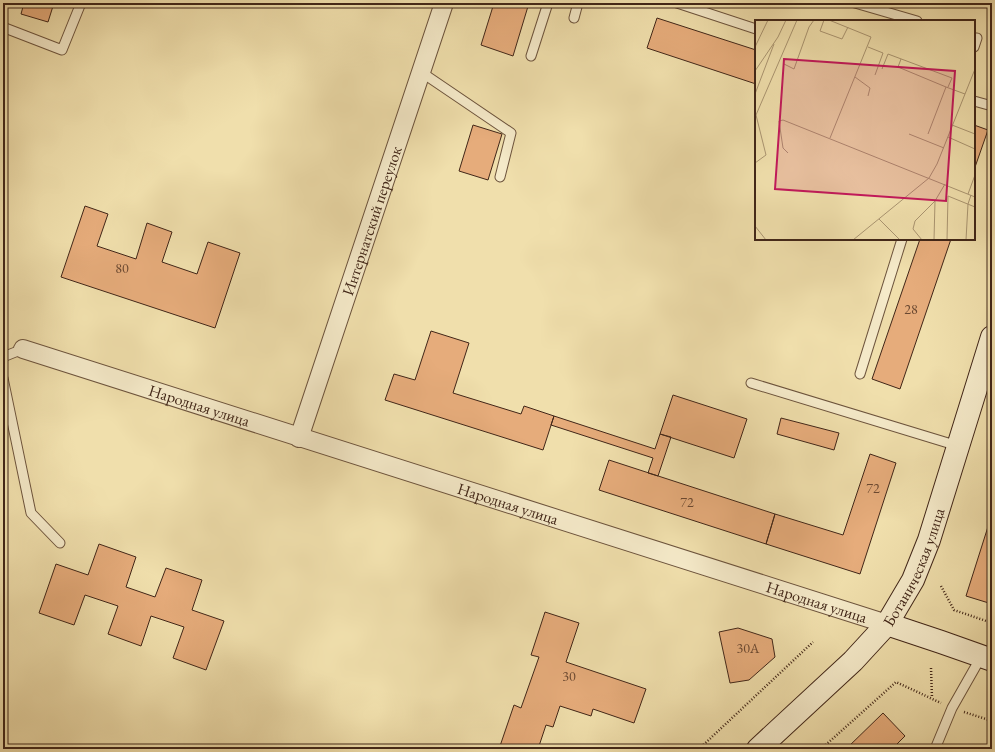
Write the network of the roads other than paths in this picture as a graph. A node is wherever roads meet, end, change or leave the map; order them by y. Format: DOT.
graph roads {
  1 [pos="81,3"];
  2 [pos="444,3"];
  3 [pos="548,3"];
  4 [pos="578,3"];
  5 [pos="677,3"];
  6 [pos="855,3"];
  7 [pos="574,18"];
  8 [pos="914,20"];
  9 [pos="4,28"];
  10 [pos="755,29"];
  11 [pos="531,56"];
  12 [pos="420,72"];
  13 [pos="975,100"];
  14 [pos="992,106"];
  15 [pos="500,177"];
  16 [pos="902,240"];
  17 [pos="992,337"];
  18 [pos="23,349"];
  19 [pos="3,357"];
  20 [pos="860,374"];
  21 [pos="3,378"];
  22 [pos="751,383"];
  23 [pos="985,384"];
  24 [pos="299,438"];
  25 [pos="958,446"];
  26 [pos="60,543"];
  27 [pos="887,624"];
  28 [pos="987,658"];
  29 [pos="758,749"];
  30 [pos="935,749"];
  1 -- 9 [label="lane"];
  2 -- 12 [label="street, Интернатский переулок"];
  3 -- 11 [label="lane"];
  4 -- 7 [label="lane"];
  5 -- 10 [label="lane"];
  6 -- 8 [label="lane"];
  12 -- 15 [label="lane"];
  12 -- 24 [label="street, Интернатский переулок"];
  13 -- 14 [label="lane"];
  16 -- 20 [label="lane"];
  17 -- 23 [label="street, Ботаническая улица"];
  18 -- 19 [label="lane"];
  18 -- 24 [label="street, Народная улица"];
  21 -- 26 [label="lane"];
  22 -- 25 [label="lane"];
  23 -- 25 [label="street, Ботаническая улица"];
  24 -- 27 [label="street, Народная улица"];
  25 -- 27 [label="street, Ботаническая улица"];
  27 -- 28 [label="street, Народная улица"];
  27 -- 29 [label="street, Ботаническая улица"];
  28 -- 30 [label="lane"];
}
